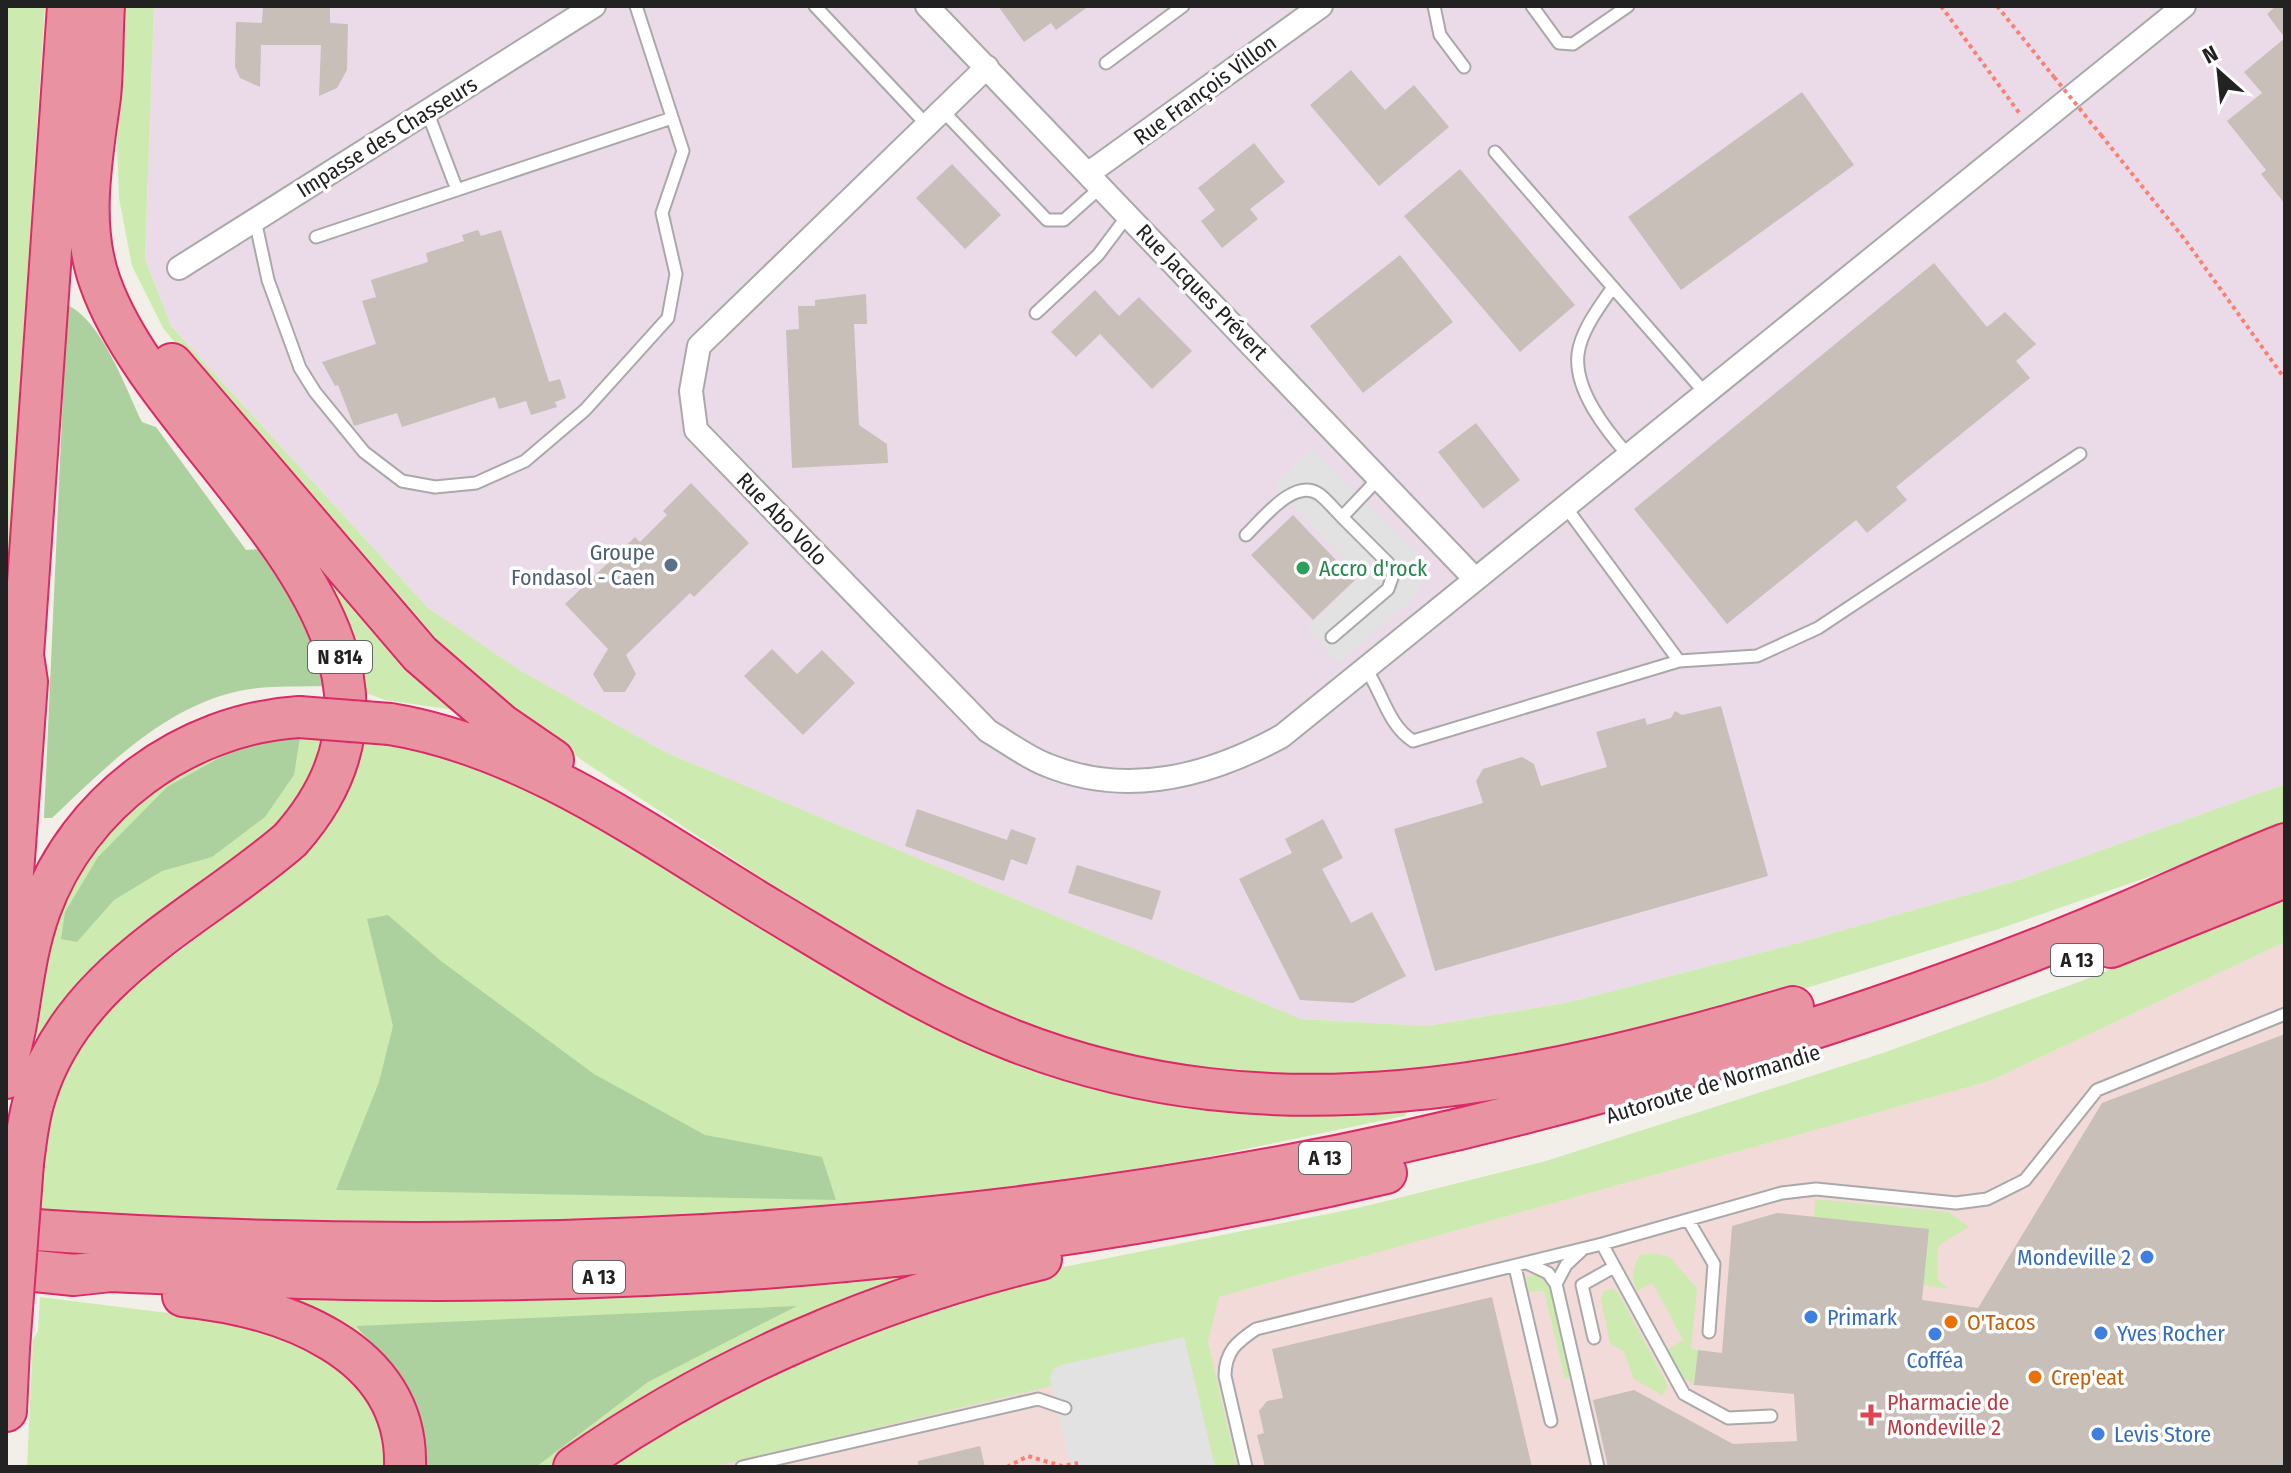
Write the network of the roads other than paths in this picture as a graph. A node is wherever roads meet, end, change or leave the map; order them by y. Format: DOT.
graph roads {
  1 [pos="68,6"];
  2 [pos="104,6"];
  3 [pos="594,6"];
  4 [pos="636,6"];
  5 [pos="815,6"];
  6 [pos="927,6"];
  7 [pos="1183,6"];
  8 [pos="1321,6"];
  9 [pos="1434,6"];
  10 [pos="1532,6"];
  11 [pos="1628,6"];
  12 [pos="2184,6"];
  13 [pos="1106,63"];
  14 [pos="987,67"];
  15 [pos="1464,67"];
  16 [pos="100,97"];
  17 [pos="427,111"];
  18 [pos="934,117"];
  19 [pos="672,118"];
  20 [pos="1495,152"];
  21 [pos="1095,180"];
  22 [pos="457,190"];
  23 [pos="1128,215"];
  24 [pos="255,220"];
  25 [pos="316,237"];
  26 [pos="179,268"];
  27 [pos="1613,287"];
  28 [pos="1036,313"];
  29 [pos="1705,393"];
  30 [pos="2080,454"];
  31 [pos="1628,455"];
  32 [pos="1379,478"];
  33 [pos="1565,506"];
  34 [pos="1342,517"];
  35 [pos="1246,535"];
  36 [pos="1475,579"];
  37 [pos="1332,637"];
  38 [pos="23,655"];
  39 [pos="1679,661"];
  40 [pos="1366,669"];
  41 [pos="6,780"];
  42 [pos="653,839"];
  43 [pos="2285,844"];
  44 [pos="2285,877"];
  45 [pos="2187,883"];
  46 [pos="6,968"];
  47 [pos="2285,1014"];
  48 [pos="7,1057"];
  49 [pos="1688,1220"];
  50 [pos="1121,1225"];
  51 [pos="6,1228"];
  52 [pos="1602,1244"];
  53 [pos="1583,1249"];
  54 [pos="1528,1263"];
  55 [pos="1515,1267"];
  56 [pos="1614,1267"];
  57 [pos="6,1268"];
  58 [pos="74,1275"];
  59 [pos="1556,1284"];
  60 [pos="1709,1332"];
  61 [pos="1594,1338"];
  62 [pos="1065,1408"];
  63 [pos="6,1411"];
  64 [pos="1771,1416"];
  65 [pos="1551,1421"];
  66 [pos="405,1467"];
  67 [pos="574,1467"];
  68 [pos="742,1467"];
  69 [pos="1246,1467"];
  70 [pos="1598,1467"];
  1 -- 38 [label="highway"];
  2 -- 16 [label="highway, N 814"];
  3 -- 17 [label="street, Impasse des Chasseurs"];
  4 -- 19 [label="lane"];
  5 -- 18 [label="lane"];
  6 -- 14 [label="street, Rue Jacques Prévert"];
  7 -- 13 [label="lane"];
  8 -- 21 [label="street, Rue François Villon"];
  9 -- 15 [label="lane"];
  10 -- 11 [label="lane"];
  12 -- 29 [label="street, Rue Abo Volo"];
  14 -- 18 [label="street, Rue Abo Volo"];
  14 -- 21 [label="street, Rue Jacques Prévert"];
  16 -- 42 [label="highway"];
  16 -- 63 [label="highway, N 814, bridge"];
  17 -- 22 [label="lane"];
  17 -- 24 [label="street, Impasse des Chasseurs"];
  18 -- 21 [label="lane"];
  18 -- 40 [label="street, Rue Abo Volo"];
  19 -- 22 [label="lane"];
  19 -- 24 [label="lane"];
  20 -- 27 [label="lane"];
  21 -- 23 [label="street, Rue Jacques Prévert"];
  22 -- 25 [label="lane"];
  23 -- 28 [label="lane"];
  23 -- 32 [label="street, Rue Jacques Prévert"];
  24 -- 26 [label="street, Impasse des Chasseurs"];
  27 -- 29 [label="lane"];
  27 -- 31 [label="lane"];
  29 -- 31 [label="street, Rue Abo Volo"];
  30 -- 39 [label="lane"];
  31 -- 33 [label="street, Rue Abo Volo"];
  32 -- 34 [label="lane"];
  32 -- 36 [label="street, Rue Jacques Prévert"];
  33 -- 36 [label="street, Rue Abo Volo"];
  33 -- 39 [label="lane"];
  34 -- 35 [label="lane"];
  34 -- 37 [label="lane"];
  36 -- 40 [label="street, Rue Abo Volo"];
  38 -- 41 [label="highway"];
  38 -- 46 [label="highway"];
  39 -- 40 [label="lane"];
  42 -- 45 [label="highway"];
  42 -- 48 [label="highway, bridge"];
  43 -- 45 [label="highway, A 13"];
  44 -- 50 [label="highway, Autoroute de Normandie / A 13"];
  45 -- 51 [label="highway, A 13"];
  47 -- 49 [label="lane"];
  49 -- 52 [label="lane"];
  49 -- 60 [label="lane"];
  50 -- 58 [label="highway, A 13"];
  50 -- 67 [label="highway"];
  52 -- 53 [label="lane"];
  52 -- 56 [label="lane"];
  53 -- 54 [label="lane"];
  53 -- 59 [label="lane"];
  54 -- 55 [label="lane"];
  54 -- 59 [label="lane"];
  55 -- 65 [label="lane"];
  55 -- 69 [label="lane"];
  56 -- 61 [label="lane"];
  56 -- 64 [label="lane"];
  57 -- 58 [label="highway"];
  58 -- 66 [label="highway"];
  59 -- 70 [label="lane"];
  62 -- 68 [label="lane"];
}
